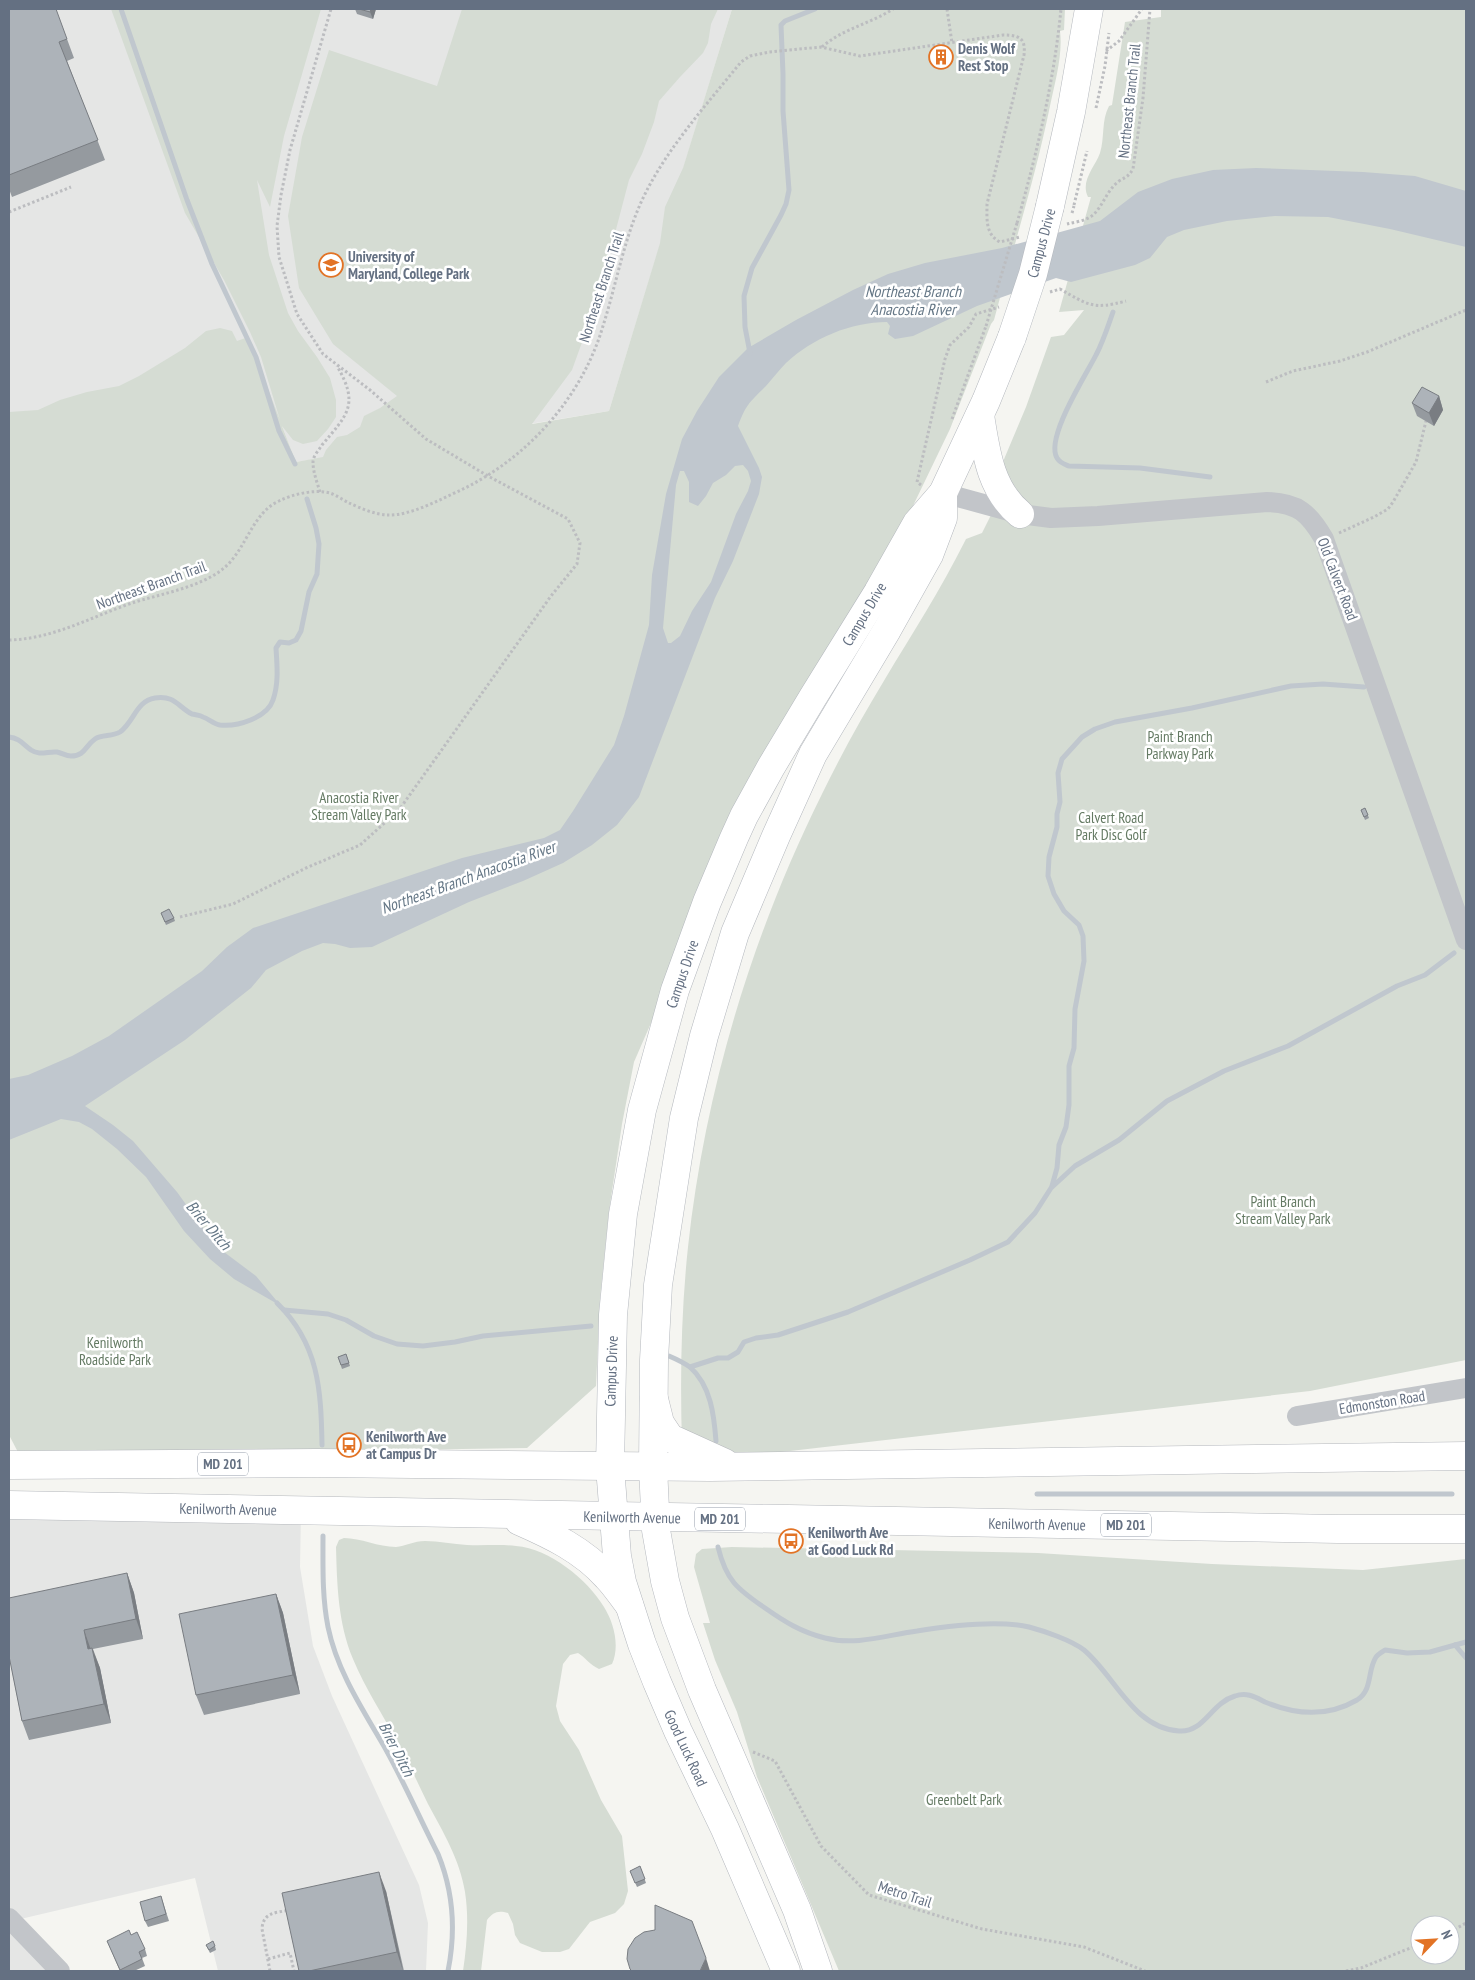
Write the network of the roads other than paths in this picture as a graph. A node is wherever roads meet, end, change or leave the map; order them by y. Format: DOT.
graph roads {
  1 [pos="1088,9"];
  2 [pos="980,415"];
  3 [pos="943,493"];
  4 [pos="1020,514"];
  5 [pos="1466,940"];
  6 [pos="1466,1388"];
  7 [pos="654,1399"];
  8 [pos="1297,1416"];
  9 [pos="1466,1456"];
  10 [pos="9,1465"];
  11 [pos="610,1467"];
  12 [pos="652,1467"];
  13 [pos="734,1467"];
  14 [pos="9,1505"];
  15 [pos="506,1515"];
  16 [pos="613,1516"];
  17 [pos="655,1517"];
  18 [pos="1466,1529"];
  19 [pos="629,1605"];
  20 [pos="9,1918"];
  21 [pos="60,1971"];
  22 [pos="786,1971"];
  23 [pos="818,1971"];
  1 -- 2 [label="main road, Campus Drive, bridge"];
  2 -- 3 [label="main road, Campus Drive"];
  2 -- 4 [label="main road"];
  3 -- 4 [label="street, Old Calvert Road"];
  3 -- 7 [label="main road, Campus Drive"];
  3 -- 11 [label="main road, Campus Drive"];
  4 -- 5 [label="street, Old Calvert Road"];
  6 -- 8 [label="street, Edmonston Road"];
  7 -- 12 [label="main road, Campus Drive"];
  7 -- 13 [label="main road"];
  9 -- 13 [label="main road, MD 201"];
  10 -- 11 [label="main road, MD 201"];
  11 -- 12 [label="main road, MD 201"];
  11 -- 16 [label="main road, Campus Drive"];
  12 -- 13 [label="main road, MD 201"];
  12 -- 17 [label="main road, Campus Drive"];
  14 -- 15 [label="main road, Kenilworth Avenue / MD 201"];
  15 -- 16 [label="main road, Kenilworth Avenue / MD 201"];
  15 -- 19 [label="main road"];
  16 -- 17 [label="main road, Kenilworth Avenue / MD 201"];
  16 -- 19 [label="main road, Good Luck Road"];
  17 -- 18 [label="main road, Kenilworth Avenue / MD 201"];
  17 -- 23 [label="main road"];
  19 -- 22 [label="main road, Good Luck Road"];
  20 -- 21 [label="street"];
}
